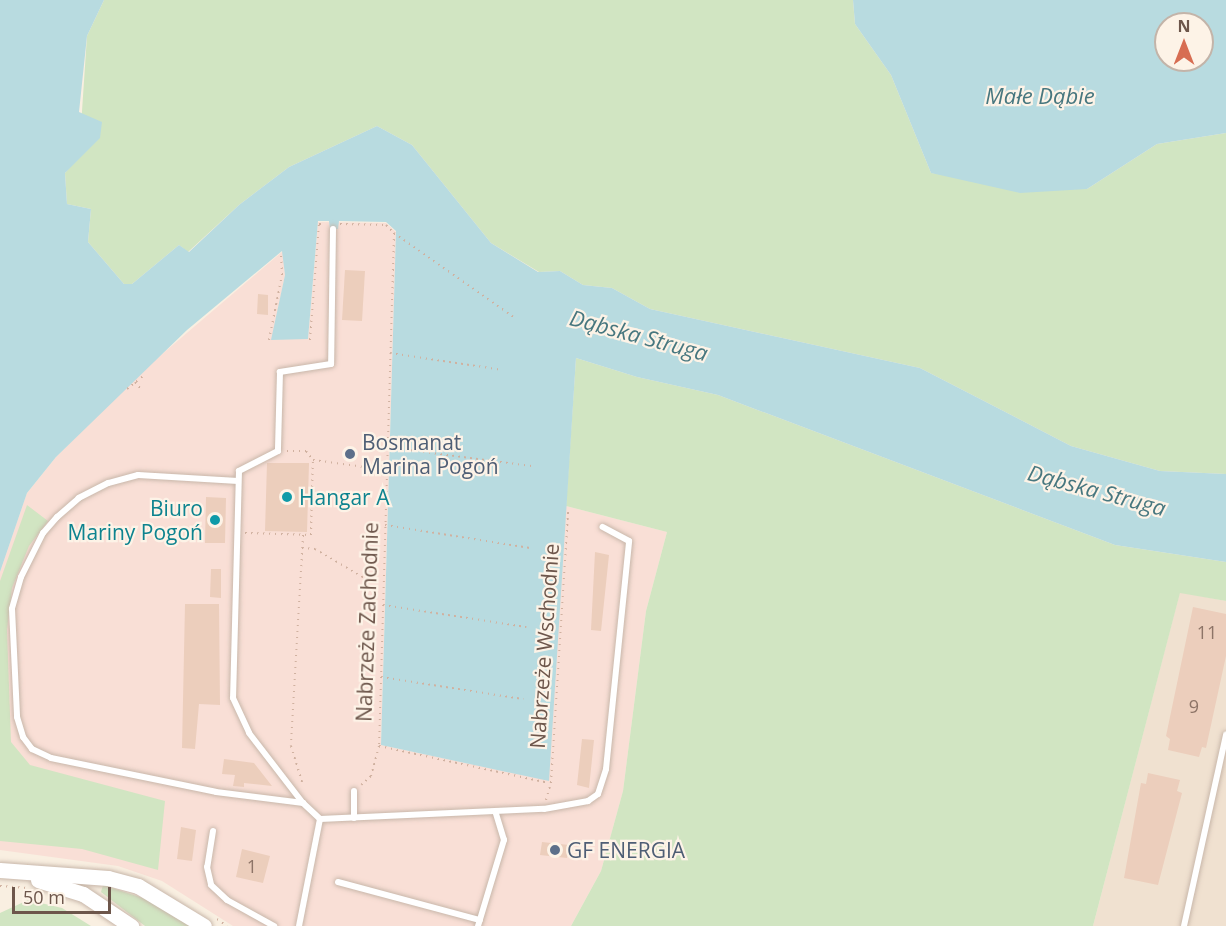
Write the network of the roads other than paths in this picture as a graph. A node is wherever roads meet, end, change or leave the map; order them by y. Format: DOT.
graph roads {
  1 [pos="331,226"];
  2 [pos="238,481"];
  3 [pos="603,527"];
  4 [pos="1226,735"];
  5 [pos="354,791"];
  6 [pos="303,803"];
  7 [pos="496,813"];
  8 [pos="354,818"];
  9 [pos="320,819"];
  10 [pos="213,831"];
  11 [pos="0,871"];
  12 [pos="338,882"];
  13 [pos="479,923"];
  14 [pos="131,926"];
  15 [pos="204,926"];
  16 [pos="274,926"];
  17 [pos="299,926"];
  18 [pos="1184,926"];
  1 -- 2 [label="lane"];
  2 -- 6 [label="lane"];
  2 -- 6 [label="lane"];
  3 -- 7 [label="lane"];
  4 -- 18 [label="lane"];
  5 -- 8 [label="lane"];
  6 -- 9 [label="lane"];
  7 -- 8 [label="lane"];
  7 -- 13 [label="lane"];
  8 -- 9 [label="lane"];
  9 -- 17 [label="lane"];
  10 -- 16 [label="lane"];
  11 -- 14 [label="street"];
  11 -- 15 [label="street"];
  12 -- 13 [label="lane"];
}
